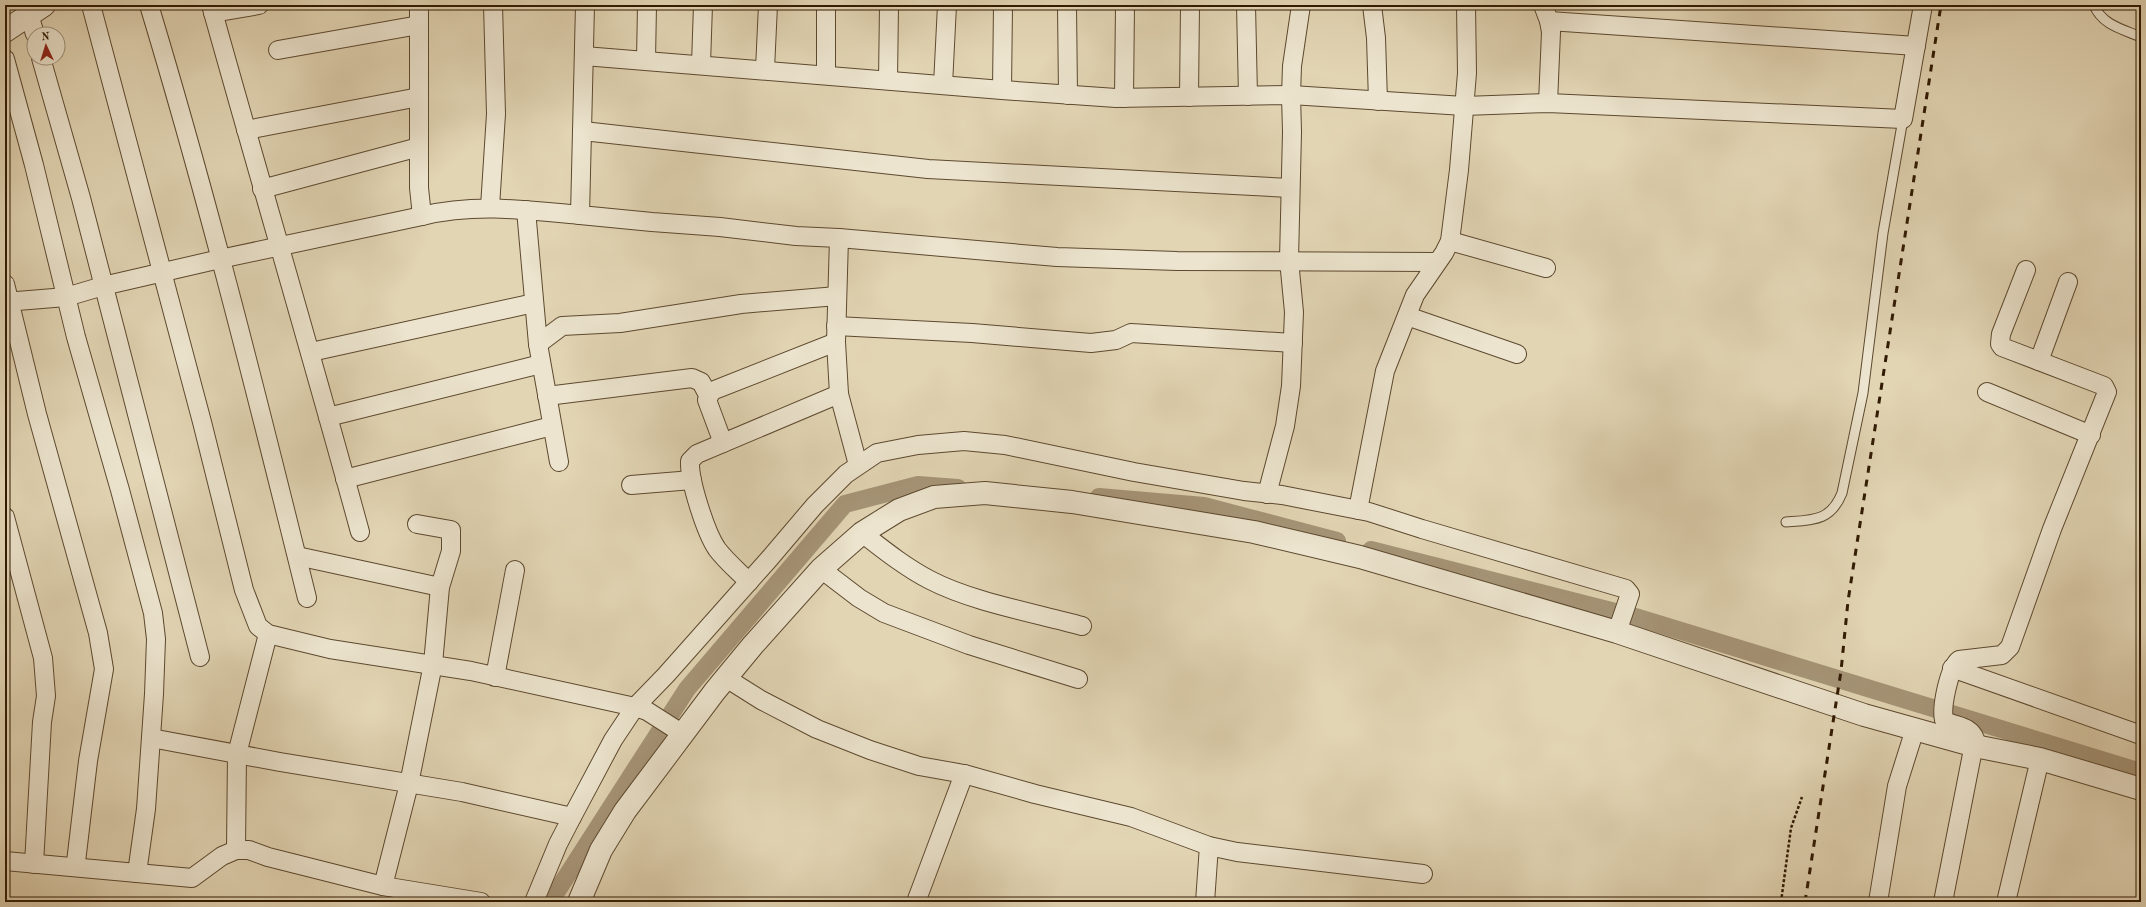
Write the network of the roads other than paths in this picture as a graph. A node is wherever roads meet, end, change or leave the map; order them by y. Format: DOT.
graph roads {
  1 [pos="91,5"];
  2 [pos="149,5"];
  3 [pos="259,5"];
  4 [pos="419,5"];
  5 [pos="493,5"];
  6 [pos="585,5"];
  7 [pos="647,5"];
  8 [pos="703,5"];
  9 [pos="768,5"];
  10 [pos="826,5"];
  11 [pos="890,5"];
  12 [pos="947,5"];
  13 [pos="1003,5"];
  14 [pos="1067,5"];
  15 [pos="1125,5"];
  16 [pos="1190,5"];
  17 [pos="1246,5"];
  18 [pos="1301,5"];
  19 [pos="1372,5"];
  20 [pos="1466,5"];
  21 [pos="1923,5"];
  22 [pos="2094,5"];
  23 [pos="212,9"];
  24 [pos="1546,13"];
  25 [pos="36,18"];
  26 [pos="419,25"];
  27 [pos="5,31"];
  28 [pos="2141,37"];
  29 [pos="1916,46"];
  30 [pos="278,50"];
  31 [pos="584,56"];
  32 [pos="5,59"];
  33 [pos="646,60"];
  34 [pos="701,64"];
  35 [pos="43,66"];
  36 [pos="765,69"];
  37 [pos="826,75"];
  38 [pos="888,80"];
  39 [pos="943,85"];
  40 [pos="1002,90"];
  41 [pos="1068,95"];
  42 [pos="1291,95"];
  43 [pos="1248,96"];
  44 [pos="419,97"];
  45 [pos="1189,97"];
  46 [pos="1124,98"];
  47 [pos="1378,101"];
  48 [pos="1548,103"];
  49 [pos="1464,106"];
  50 [pos="1903,119"];
  51 [pos="246,130"];
  52 [pos="583,131"];
  53 [pos="419,147"];
  54 [pos="1290,188"];
  55 [pos="262,189"];
  56 [pos="490,207"];
  57 [pos="526,210"];
  58 [pos="580,215"];
  59 [pos="422,216"];
  60 [pos="839,238"];
  61 [pos="1450,241"];
  62 [pos="279,246"];
  63 [pos="220,259"];
  64 [pos="1289,260"];
  65 [pos="1436,262"];
  66 [pos="1546,268"];
  67 [pos="2026,270"];
  68 [pos="162,274"];
  69 [pos="2068,282"];
  70 [pos="5,284"];
  71 [pos="103,286"];
  72 [pos="837,296"];
  73 [pos="66,297"];
  74 [pos="7,302"];
  75 [pos="534,303"];
  76 [pos="1407,316"];
  77 [pos="836,334"];
  78 [pos="1293,343"];
  79 [pos="538,344"];
  80 [pos="311,352"];
  81 [pos="1516,354"];
  82 [pos="2039,361"];
  83 [pos="541,364"];
  84 [pos="1987,392"];
  85 [pos="839,394"];
  86 [pos="708,395"];
  87 [pos="547,396"];
  88 [pos="328,417"];
  89 [pos="552,426"];
  90 [pos="2091,434"];
  91 [pos="723,443"];
  92 [pos="559,462"];
  93 [pos="858,465"];
  94 [pos="345,479"];
  95 [pos="692,480"];
  96 [pos="631,485"];
  97 [pos="1267,494"];
  98 [pos="1358,510"];
  99 [pos="5,517"];
  100 [pos="1786,522"];
  101 [pos="417,524"];
  102 [pos="360,532"];
  103 [pos="862,533"];
  104 [pos="297,556"];
  105 [pos="821,569"];
  106 [pos="515,570"];
  107 [pos="749,582"];
  108 [pos="440,587"];
  109 [pos="307,598"];
  110 [pos="1082,626"];
  111 [pos="1619,626"];
  112 [pos="268,634"];
  113 [pos="200,657"];
  114 [pos="433,664"];
  115 [pos="1952,668"];
  116 [pos="495,677"];
  117 [pos="726,678"];
  118 [pos="1078,679"];
  119 [pos="641,709"];
  120 [pos="1915,729"];
  121 [pos="678,731"];
  122 [pos="2141,735"];
  123 [pos="151,738"];
  124 [pos="1975,746"];
  125 [pos="237,754"];
  126 [pos="2040,759"];
  127 [pos="964,774"];
  128 [pos="409,784"];
  129 [pos="2141,789"];
  130 [pos="572,817"];
  131 [pos="1209,846"];
  132 [pos="236,850"];
  133 [pos="5,861"];
  134 [pos="34,864"];
  135 [pos="74,867"];
  136 [pos="137,873"];
  137 [pos="1423,874"];
  138 [pos="383,886"];
  139 [pos="481,902"];
  140 [pos="534,902"];
  141 [pos="579,902"];
  142 [pos="916,902"];
  143 [pos="1205,902"];
  144 [pos="1878,902"];
  145 [pos="1942,902"];
  146 [pos="2006,902"];
  1 -- 68 [label="street"];
  2 -- 63 [label="street"];
  3 -- 23 [label="street"];
  4 -- 26 [label="street"];
  5 -- 56 [label="street"];
  6 -- 31 [label="street"];
  7 -- 33 [label="street"];
  8 -- 34 [label="street"];
  9 -- 36 [label="street"];
  10 -- 37 [label="street"];
  11 -- 38 [label="street"];
  12 -- 39 [label="street"];
  13 -- 40 [label="street"];
  14 -- 41 [label="street"];
  15 -- 46 [label="street"];
  16 -- 45 [label="street"];
  17 -- 43 [label="street"];
  18 -- 42 [label="street"];
  19 -- 47 [label="street"];
  20 -- 49 [label="street"];
  21 -- 29 [label="street"];
  22 -- 28 [label="lane"];
  23 -- 51 [label="street"];
  24 -- 29 [label="street"];
  24 -- 48 [label="street"];
  25 -- 27 [label="street"];
  26 -- 30 [label="street"];
  26 -- 44 [label="street"];
  29 -- 50 [label="street"];
  31 -- 33 [label="street"];
  31 -- 52 [label="street"];
  32 -- 73 [label="street"];
  33 -- 34 [label="street"];
  34 -- 36 [label="street"];
  35 -- 71 [label="street"];
  36 -- 37 [label="street"];
  37 -- 38 [label="street"];
  38 -- 39 [label="street"];
  39 -- 40 [label="street"];
  40 -- 41 [label="street"];
  41 -- 46 [label="street"];
  42 -- 43 [label="street"];
  42 -- 47 [label="street"];
  42 -- 54 [label="street"];
  43 -- 45 [label="street"];
  44 -- 51 [label="street"];
  44 -- 53 [label="street"];
  45 -- 46 [label="street"];
  47 -- 49 [label="street"];
  48 -- 49 [label="street"];
  48 -- 50 [label="street"];
  49 -- 61 [label="street"];
  50 -- 100 [label="lane"];
  51 -- 55 [label="street"];
  52 -- 54 [label="street"];
  52 -- 58 [label="street"];
  53 -- 55 [label="street"];
  53 -- 59 [label="street"];
  54 -- 64 [label="street"];
  55 -- 62 [label="street"];
  56 -- 57 [label="street"];
  56 -- 59 [label="street"];
  57 -- 58 [label="street"];
  57 -- 75 [label="street"];
  58 -- 60 [label="street"];
  59 -- 62 [label="street"];
  60 -- 64 [label="street"];
  60 -- 72 [label="street"];
  61 -- 65 [label="street"];
  61 -- 66 [label="street"];
  62 -- 63 [label="street"];
  62 -- 80 [label="street"];
  63 -- 68 [label="street"];
  63 -- 104 [label="street"];
  64 -- 65 [label="street"];
  64 -- 78 [label="street"];
  65 -- 76 [label="street"];
  67 -- 82 [label="street"];
  68 -- 71 [label="street"];
  68 -- 112 [label="street"];
  69 -- 82 [label="street"];
  70 -- 74 [label="street"];
  71 -- 73 [label="street"];
  71 -- 113 [label="street"];
  72 -- 77 [label="street"];
  72 -- 79 [label="street"];
  73 -- 74 [label="street"];
  73 -- 123 [label="street"];
  74 -- 135 [label="street"];
  75 -- 79 [label="street"];
  75 -- 80 [label="street"];
  76 -- 81 [label="street"];
  76 -- 98 [label="street"];
  77 -- 78 [label="street"];
  77 -- 85 [label="street"];
  77 -- 86 [label="street"];
  78 -- 97 [label="street"];
  79 -- 83 [label="street"];
  80 -- 88 [label="street"];
  82 -- 90 [label="street"];
  83 -- 87 [label="street"];
  83 -- 88 [label="street"];
  84 -- 90 [label="street"];
  85 -- 91 [label="street"];
  85 -- 93 [label="street"];
  86 -- 87 [label="street"];
  86 -- 91 [label="street"];
  87 -- 89 [label="street"];
  88 -- 94 [label="street"];
  89 -- 92 [label="street"];
  89 -- 94 [label="street"];
  90 -- 115 [label="street"];
  91 -- 95 [label="street"];
  93 -- 97 [label="street"];
  93 -- 107 [label="street"];
  94 -- 102 [label="street"];
  95 -- 96 [label="street"];
  95 -- 107 [label="street"];
  97 -- 98 [label="street"];
  98 -- 111 [label="street"];
  99 -- 134 [label="street"];
  101 -- 108 [label="street"];
  103 -- 105 [label="street"];
  103 -- 110 [label="street"];
  103 -- 111 [label="street"];
  104 -- 108 [label="street"];
  104 -- 109 [label="street"];
  105 -- 117 [label="street"];
  105 -- 118 [label="street"];
  106 -- 116 [label="street"];
  107 -- 119 [label="street"];
  108 -- 114 [label="street"];
  111 -- 120 [label="street"];
  112 -- 114 [label="street"];
  112 -- 125 [label="street"];
  114 -- 116 [label="street"];
  114 -- 128 [label="street"];
  115 -- 122 [label="street"];
  115 -- 124 [label="street"];
  116 -- 119 [label="street"];
  117 -- 121 [label="street"];
  117 -- 127 [label="street"];
  119 -- 121 [label="street"];
  119 -- 130 [label="street"];
  120 -- 124 [label="street"];
  120 -- 144 [label="street"];
  121 -- 141 [label="street"];
  123 -- 125 [label="street"];
  123 -- 136 [label="street"];
  124 -- 126 [label="street"];
  124 -- 145 [label="street"];
  125 -- 128 [label="street"];
  125 -- 132 [label="street"];
  126 -- 129 [label="street"];
  126 -- 146 [label="street"];
  127 -- 131 [label="street"];
  127 -- 142 [label="street"];
  128 -- 130 [label="street"];
  128 -- 138 [label="street"];
  130 -- 140 [label="street"];
  131 -- 137 [label="street"];
  131 -- 143 [label="street"];
  132 -- 136 [label="street"];
  132 -- 138 [label="street"];
  133 -- 134 [label="street"];
  134 -- 135 [label="street"];
  135 -- 136 [label="street"];
  138 -- 139 [label="street"];
}
